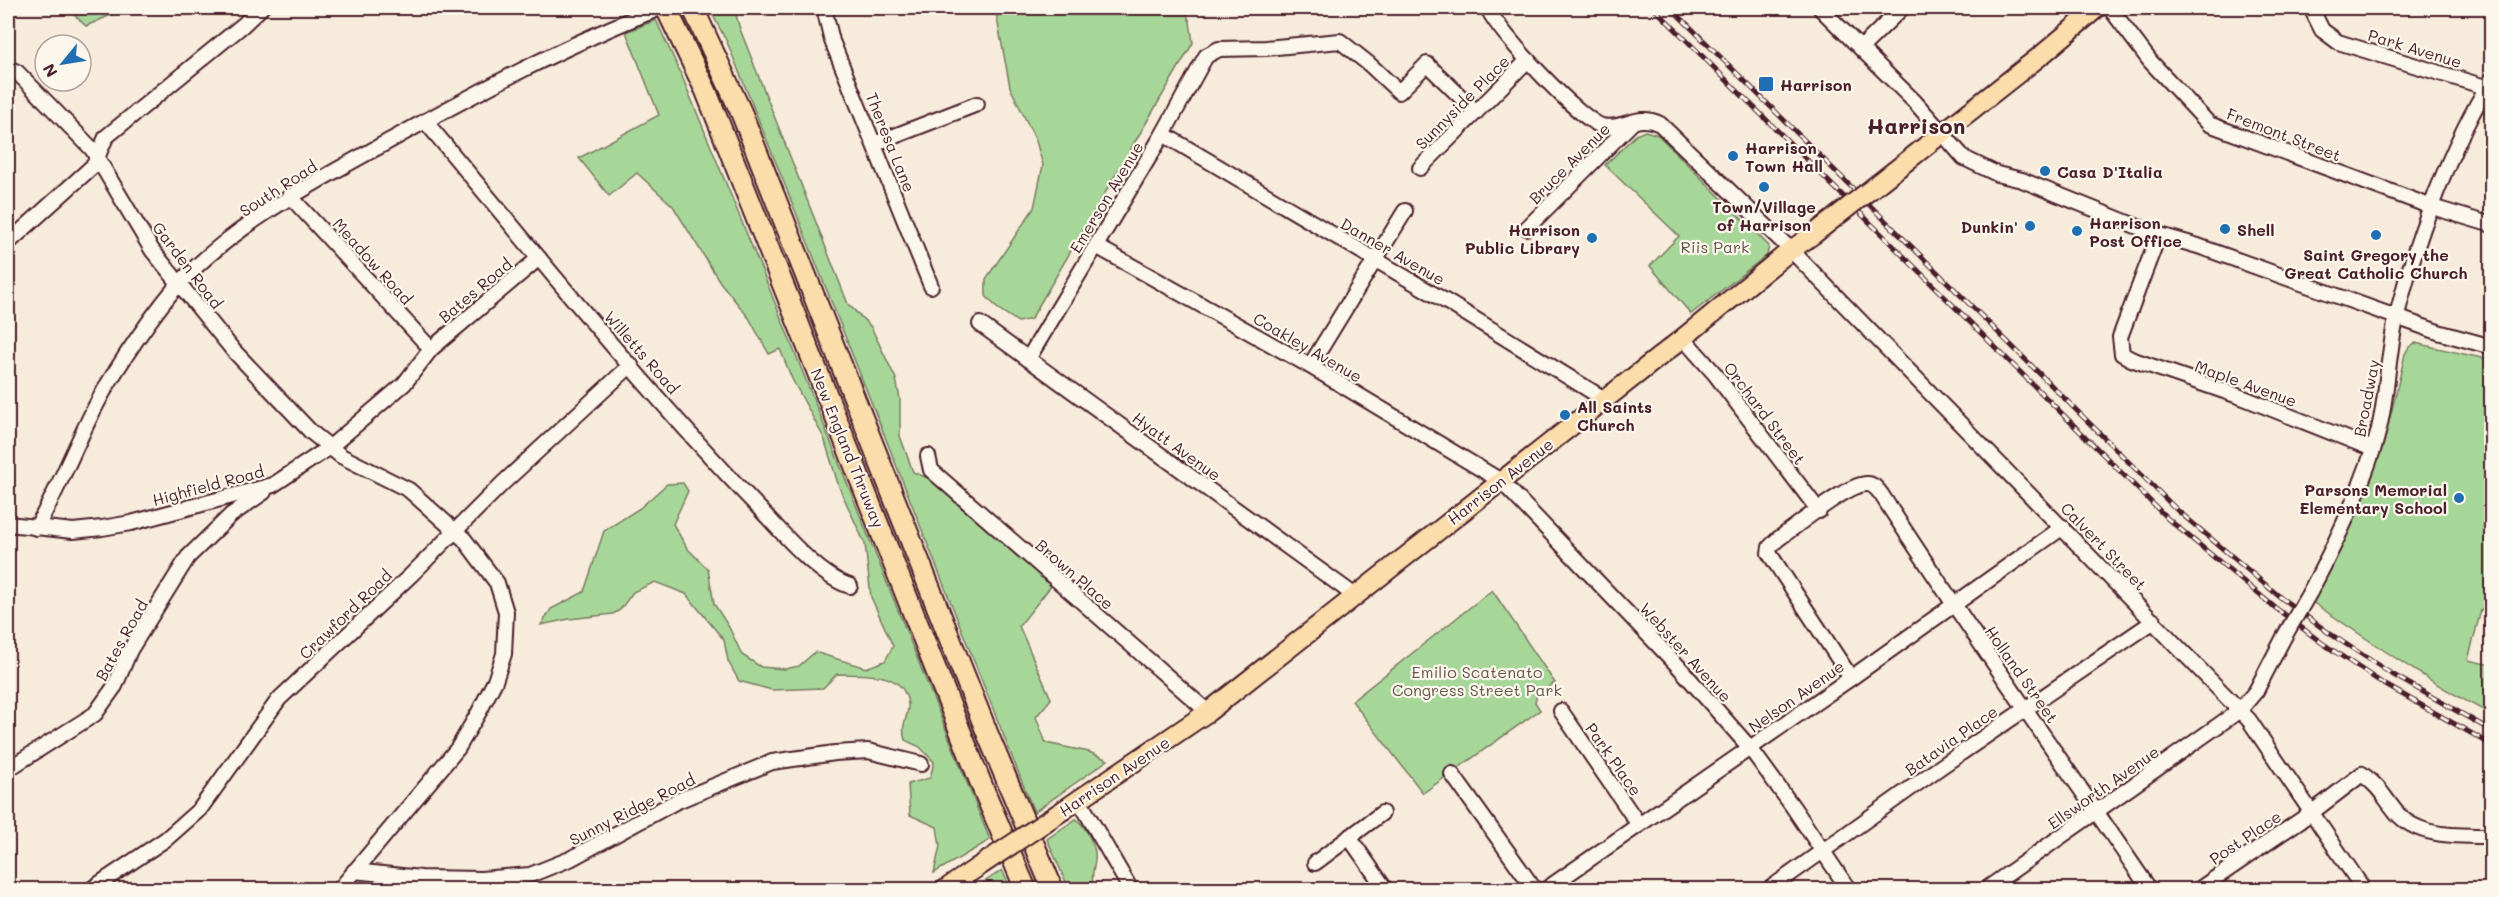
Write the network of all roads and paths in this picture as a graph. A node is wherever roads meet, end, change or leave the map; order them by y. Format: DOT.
graph roads {
  1 [pos="261,8"];
  2 [pos="660,8"];
  3 [pos="666,8"];
  4 [pos="693,8"];
  5 [pos="824,8"];
  6 [pos="1488,8"];
  7 [pos="1820,8"];
  8 [pos="1902,8"];
  9 [pos="2097,8"];
  10 [pos="2110,8"];
  11 [pos="2311,8"];
  12 [pos="1862,48"];
  13 [pos="1528,60"];
  14 [pos="8,68"];
  15 [pos="2490,85"];
  16 [pos="977,104"];
  17 [pos="1476,112"];
  18 [pos="1634,120"];
  19 [pos="425,121"];
  20 [pos="1163,134"];
  21 [pos="1943,134"];
  22 [pos="874,144"];
  23 [pos="98,158"];
  24 [pos="1420,168"];
  25 [pos="290,196"];
  26 [pos="2432,207"];
  27 [pos="1406,211"];
  28 [pos="2492,225"];
  29 [pos="1527,228"];
  30 [pos="2158,234"];
  31 [pos="8,243"];
  32 [pos="1096,246"];
  33 [pos="1791,250"];
  34 [pos="539,258"];
  35 [pos="1376,261"];
  36 [pos="180,284"];
  37 [pos="931,286"];
  38 [pos="2396,318"];
  39 [pos="980,324"];
  40 [pos="1683,338"];
  41 [pos="2492,347"];
  42 [pos="431,350"];
  43 [pos="1028,359"];
  44 [pos="631,365"];
  45 [pos="1310,366"];
  46 [pos="1604,399"];
  47 [pos="330,447"];
  48 [pos="2373,449"];
  49 [pos="928,456"];
  50 [pos="1501,481"];
  51 [pos="273,485"];
  52 [pos="1819,511"];
  53 [pos="8,524"];
  54 [pos="2063,527"];
  55 [pos="36,528"];
  56 [pos="455,531"];
  57 [pos="850,586"];
  58 [pos="1354,596"];
  59 [pos="1952,605"];
  60 [pos="2154,621"];
  61 [pos="1851,678"];
  62 [pos="2026,708"];
  63 [pos="2240,710"];
  64 [pos="1561,711"];
  65 [pos="1208,712"];
  66 [pos="1749,748"];
  67 [pos="921,764"];
  68 [pos="8,769"];
  69 [pos="1452,774"];
  70 [pos="1072,805"];
  71 [pos="2097,812"];
  72 [pos="1382,813"];
  73 [pos="2311,813"];
  74 [pos="1639,825"];
  75 [pos="2492,836"];
  76 [pos="1349,837"];
  77 [pos="1823,851"];
  78 [pos="1315,863"];
  79 [pos="354,871"];
  80 [pos="90,890"];
  81 [pos="339,890"];
  82 [pos="944,890"];
  83 [pos="1026,890"];
  84 [pos="1053,890"];
  85 [pos="1131,890"];
  86 [pos="1386,890"];
  87 [pos="1535,890"];
  88 [pos="1545,890"];
  89 [pos="1768,890"];
  90 [pos="1849,890"];
  91 [pos="1985,890"];
  92 [pos="2150,890"];
  93 [pos="2198,890"];
  94 [pos="2364,890"];
  1 -- 23 [label="street"];
  2 -- 19 [label="street, South Road"];
  3 -- 83 [label="highway, New England Thruway"];
  4 -- 84 [label="highway, New England Thruway"];
  5 -- 22 [label="street, Theresa Lane"];
  6 -- 13 [label="street"];
  7 -- 12 [label="street"];
  8 -- 12 [label="street"];
  9 -- 21 [label="main road, Harrison Avenue"];
  10 -- 26 [label="street, Fremont Street"];
  11 -- 15 [label="street, Park Avenue"];
  12 -- 21 [label="street"];
  13 -- 17 [label="street, Sunnyside Place"];
  13 -- 18 [label="street"];
  14 -- 23 [label="street, Garden Road"];
  15 -- 26 [label="street, Broadway"];
  16 -- 22 [label="street"];
  17 -- 20 [label="street, Emerson Avenue"];
  17 -- 24 [label="street, Sunnyside Place"];
  18 -- 29 [label="street, Bruce Avenue"];
  18 -- 33 [label="street, Calvert Street"];
  19 -- 25 [label="street, South Road"];
  19 -- 34 [label="street, Willetts Road"];
  20 -- 32 [label="street, Emerson Avenue"];
  20 -- 35 [label="street, Danner Avenue"];
  21 -- 30 [label="street"];
  21 -- 33 [label="main road, Harrison Avenue, bridge"];
  22 -- 37 [label="street, Theresa Lane"];
  23 -- 31 [label="street"];
  23 -- 36 [label="street, Garden Road"];
  25 -- 36 [label="street, South Road"];
  25 -- 42 [label="street, Meadow Road"];
  26 -- 28 [label="street, Fremont Street"];
  26 -- 38 [label="street, Broadway"];
  27 -- 35 [label="street"];
  30 -- 38 [label="street"];
  30 -- 48 [label="street, Maple Avenue"];
  32 -- 43 [label="street, Emerson Avenue"];
  32 -- 45 [label="street, Coakley Avenue"];
  33 -- 40 [label="main road, Harrison Avenue"];
  33 -- 54 [label="street, Calvert Street"];
  34 -- 42 [label="street, Bates Road"];
  34 -- 44 [label="street, Willetts Road"];
  35 -- 45 [label="street"];
  35 -- 46 [label="street, Danner Avenue"];
  36 -- 47 [label="street, Garden Road"];
  36 -- 55 [label="street, South Road"];
  38 -- 41 [label="street"];
  38 -- 48 [label="street, Broadway"];
  39 -- 43 [label="street, Hyatt Avenue"];
  40 -- 46 [label="main road, Harrison Avenue"];
  40 -- 52 [label="street, Orchard Street"];
  42 -- 47 [label="street, Bates Road"];
  43 -- 58 [label="street, Hyatt Avenue"];
  44 -- 56 [label="street, Crawford Road"];
  44 -- 57 [label="street, Willetts Road"];
  45 -- 50 [label="street, Coakley Avenue"];
  46 -- 50 [label="main road, Harrison Avenue"];
  47 -- 51 [label="street, Highfield Road"];
  47 -- 56 [label="street"];
  48 -- 63 [label="street, Broadway, bridge"];
  49 -- 65 [label="street, Brown Place"];
  50 -- 58 [label="main road, Harrison Avenue"];
  50 -- 66 [label="street, Webster Avenue"];
  51 -- 55 [label="street, Highfield Road"];
  51 -- 68 [label="street, Bates Road"];
  52 -- 59 [label="street, Holland Street"];
  52 -- 61 [label="street"];
  53 -- 55 [label="street, Highfield Road"];
  54 -- 59 [label="street, Nelson Avenue"];
  54 -- 60 [label="street, Calvert Street"];
  56 -- 79 [label="street"];
  56 -- 80 [label="street, Crawford Road"];
  58 -- 65 [label="main road, Harrison Avenue"];
  59 -- 61 [label="street, Nelson Avenue"];
  59 -- 62 [label="street, Holland Street"];
  60 -- 62 [label="street, Batavia Place"];
  60 -- 63 [label="street, Calvert Street"];
  61 -- 66 [label="street, Nelson Avenue"];
  62 -- 71 [label="street, Holland Street"];
  62 -- 77 [label="street, Batavia Place"];
  63 -- 71 [label="street, Ellsworth Avenue"];
  63 -- 73 [label="street, Calvert Street"];
  64 -- 74 [label="street, Park Place"];
  65 -- 70 [label="main road, Harrison Avenue"];
  66 -- 74 [label="street, Nelson Avenue"];
  66 -- 77 [label="street, Webster Avenue"];
  67 -- 79 [label="street, Sunny Ridge Road"];
  69 -- 87 [label="street"];
  70 -- 82 [label="main road, Harrison Avenue, bridge"];
  70 -- 85 [label="street"];
  71 -- 91 [label="street, Ellsworth Avenue"];
  71 -- 92 [label="street, Holland Street"];
  72 -- 76 [label="street"];
  73 -- 75 [label="street, Post Place"];
  73 -- 93 [label="street, Post Place"];
  73 -- 94 [label="street, Calvert Street"];
  74 -- 88 [label="street, Nelson Avenue"];
  76 -- 78 [label="street"];
  76 -- 86 [label="street"];
  77 -- 89 [label="street, Batavia Place"];
  77 -- 90 [label="street, Webster Avenue"];
  79 -- 81 [label="street"];
}
